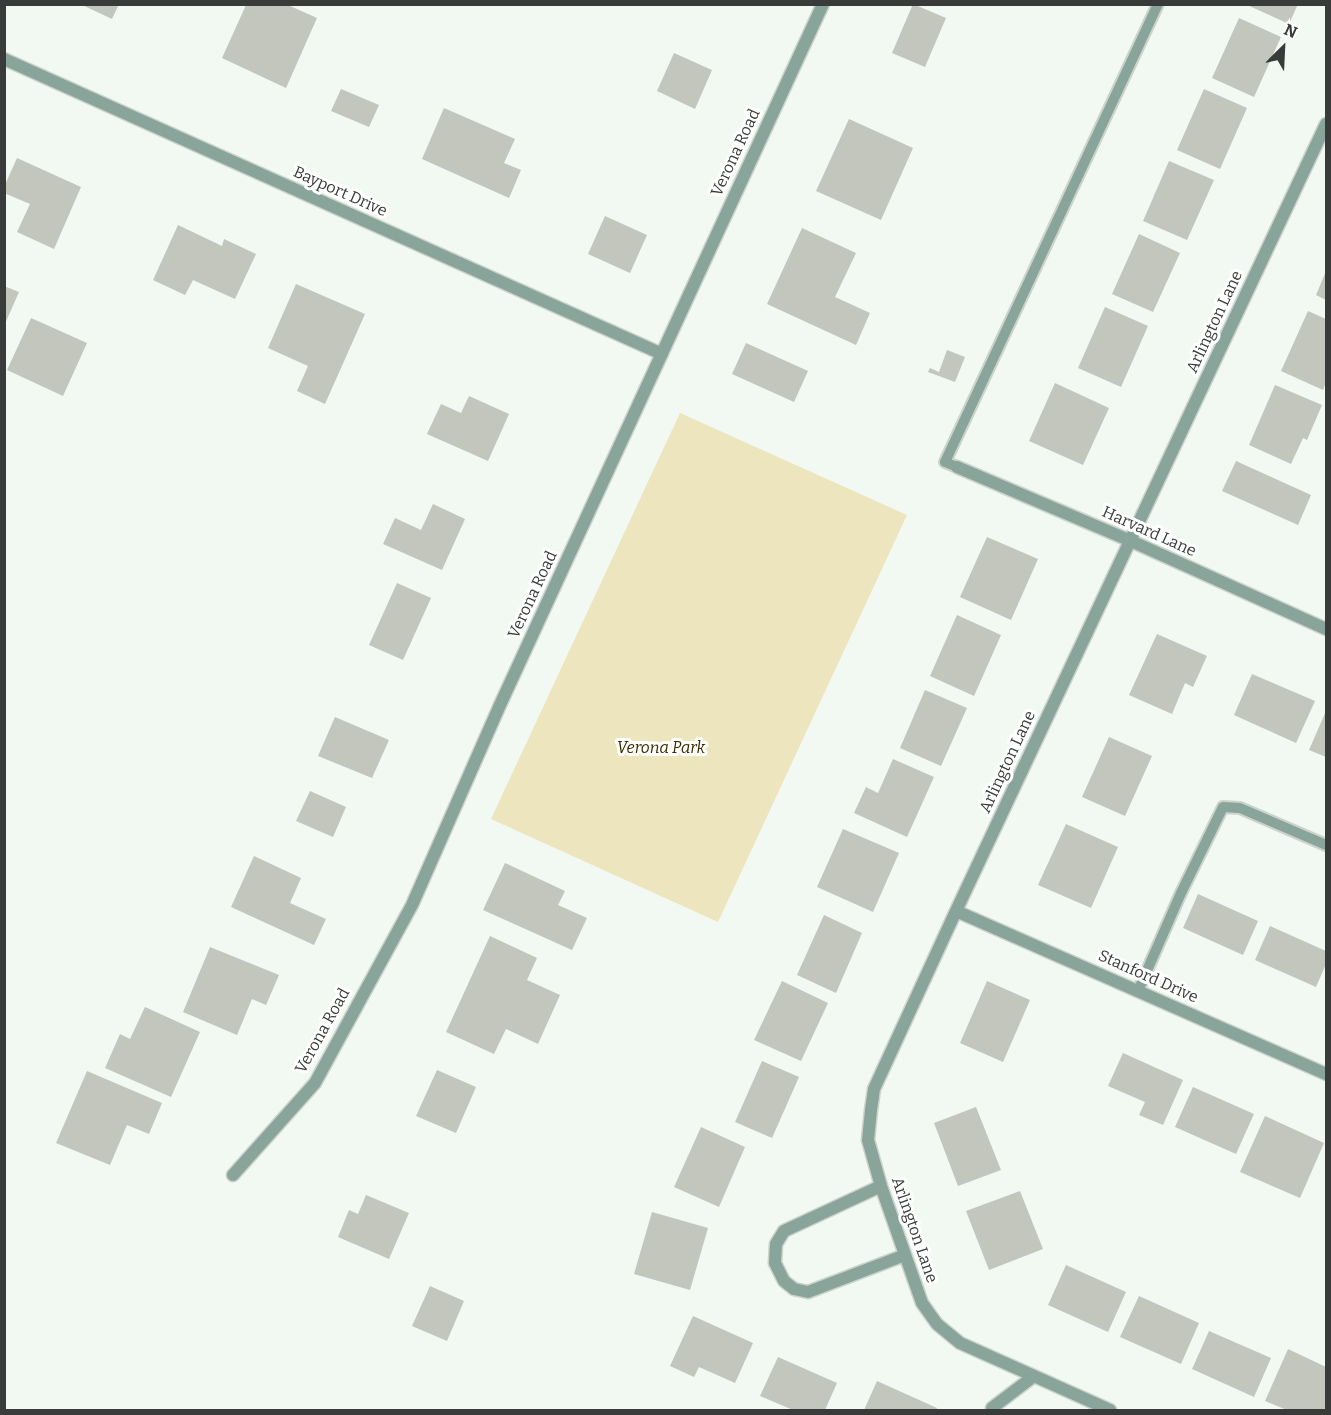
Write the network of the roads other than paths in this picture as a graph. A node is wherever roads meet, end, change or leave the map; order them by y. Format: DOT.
graph roads {
  1 [pos="823,4"];
  2 [pos="1158,4"];
  3 [pos="4,59"];
  4 [pos="1326,124"];
  5 [pos="662,354"];
  6 [pos="957,467"];
  7 [pos="1131,541"];
  8 [pos="1326,628"];
  9 [pos="1326,845"];
  10 [pos="956,911"];
  11 [pos="1138,991"];
  12 [pos="1326,1074"];
  13 [pos="233,1174"];
  14 [pos="881,1186"];
  15 [pos="905,1256"];
  16 [pos="1034,1376"];
  17 [pos="992,1408"];
  18 [pos="1110,1410"];
  1 -- 5 [label="street, Verona Road"];
  2 -- 6 [label="lane"];
  3 -- 5 [label="street, Bayport Drive"];
  4 -- 7 [label="street, Arlington Lane"];
  5 -- 13 [label="street, Verona Road"];
  6 -- 7 [label="street, Harvard Lane"];
  7 -- 8 [label="street, Harvard Lane"];
  7 -- 10 [label="street, Arlington Lane"];
  9 -- 11 [label="lane"];
  10 -- 11 [label="street, Stanford Drive"];
  10 -- 14 [label="street, Arlington Lane"];
  11 -- 12 [label="street, Stanford Drive"];
  14 -- 15 [label="street, Arlington Lane"];
  14 -- 15 [label="street"];
  15 -- 16 [label="street, Arlington Lane"];
  16 -- 17 [label="street"];
  16 -- 18 [label="street, Arlington Lane"];
}
